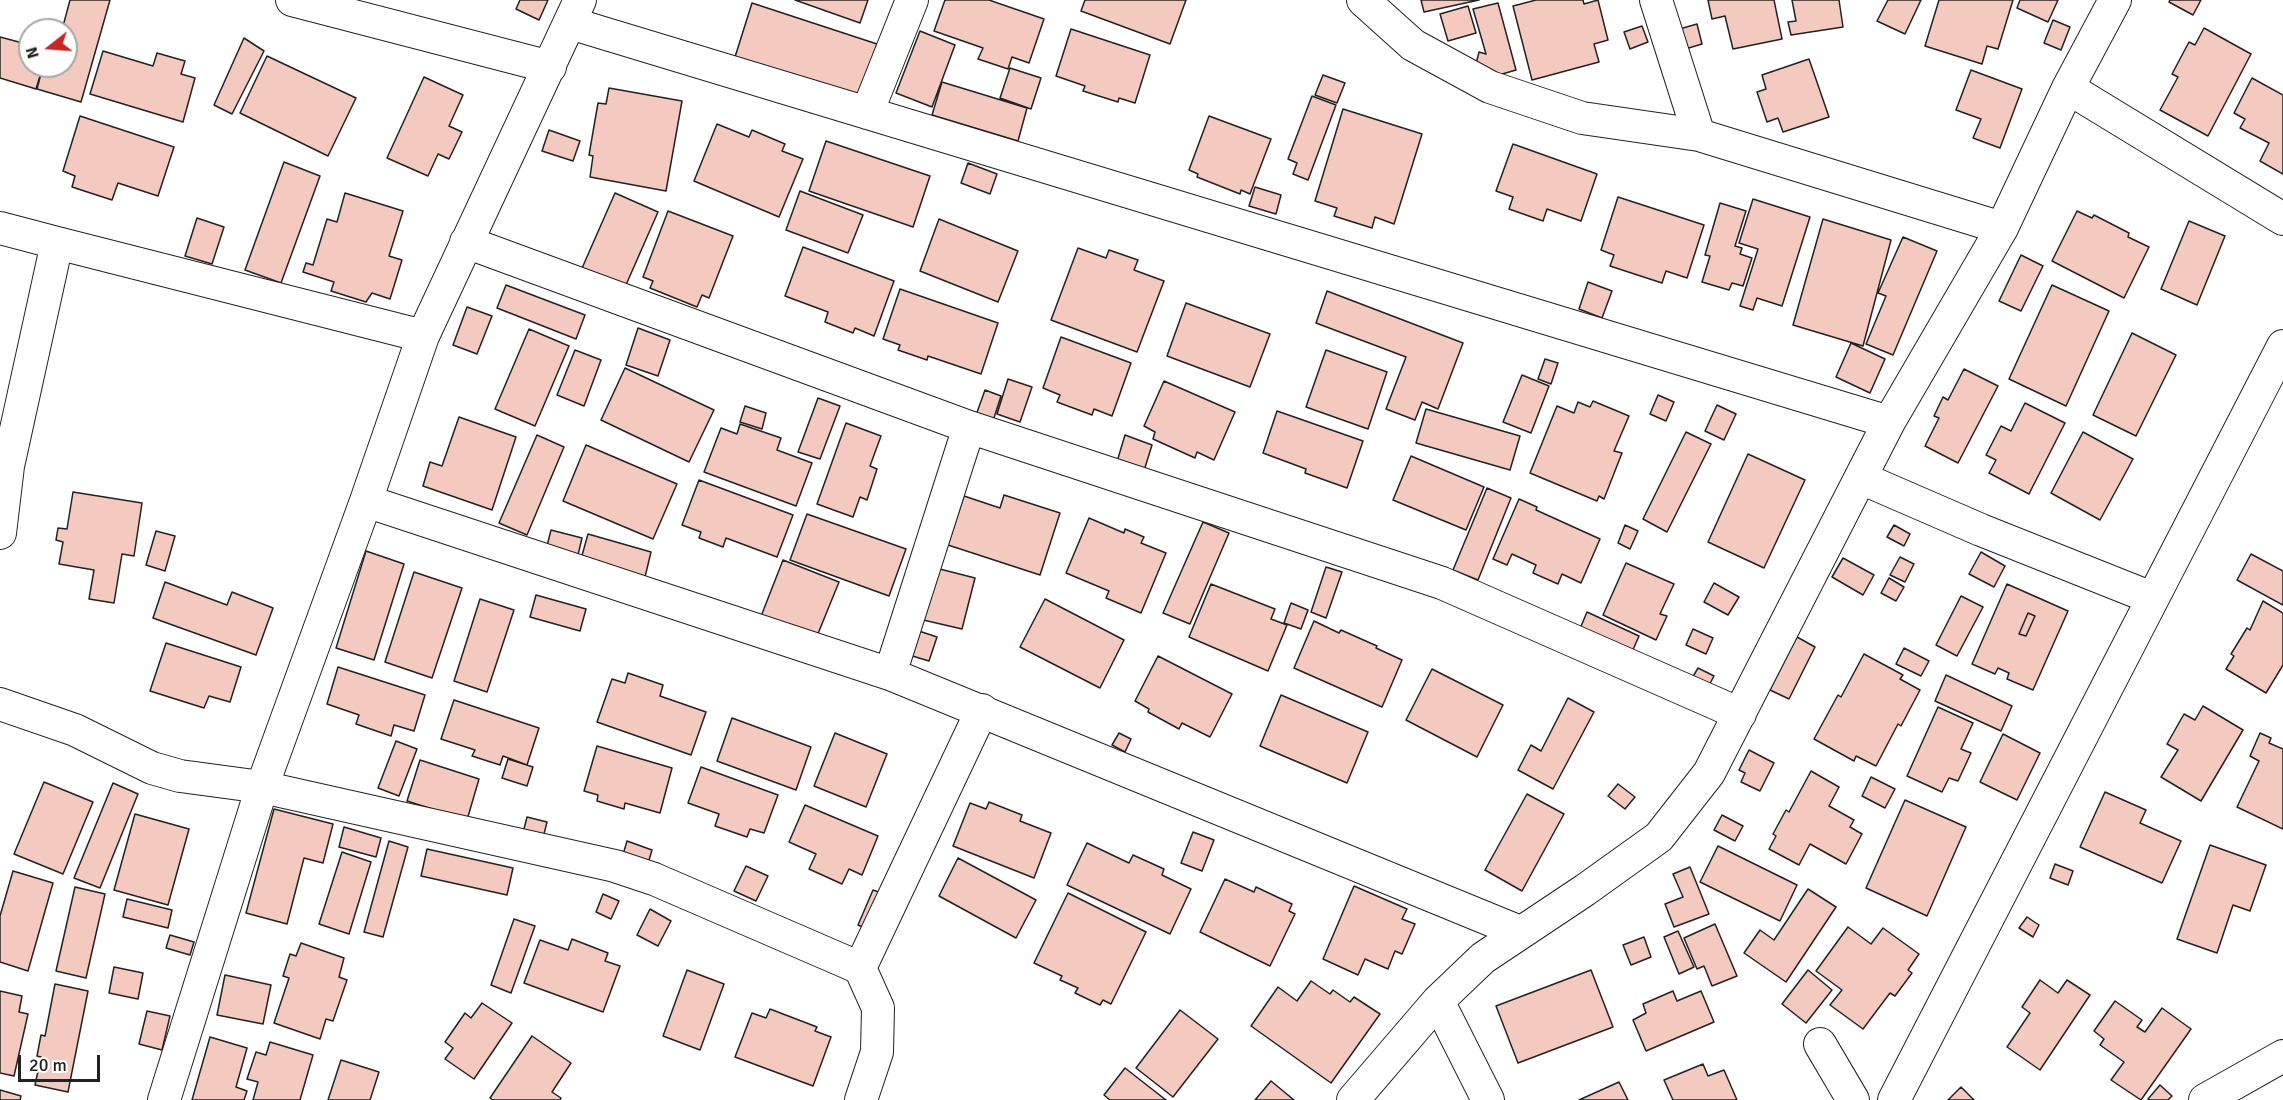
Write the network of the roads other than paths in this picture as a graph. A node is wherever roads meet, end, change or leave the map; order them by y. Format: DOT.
graph roads {
  1 [pos="292,0"];
  2 [pos="912,0"];
  3 [pos="1363,0"];
  4 [pos="1656,0"];
  5 [pos="2115,0"];
  6 [pos="575,11"];
  7 [pos="550,67"];
  8 [pos="2068,88"];
  9 [pos="867,113"];
  10 [pos="1699,135"];
  11 [pos="2283,219"];
  12 [pos="0,228"];
  13 [pos="2002,228"];
  14 [pos="466,242"];
  15 [pos="57,243"];
  16 [pos="423,336"];
  17 [pos="2283,346"];
  18 [pos="1889,422"];
  19 [pos="969,427"];
  20 [pos="4,464"];
  21 [pos="1861,478"];
  22 [pos="366,501"];
  23 [pos="0,534"];
  24 [pos="2152,598"];
  25 [pos="890,674"];
  26 [pos="0,704"];
  27 [pos="982,711"];
  28 [pos="1740,714"];
  29 [pos="262,787"];
  30 [pos="1520,932"];
  31 [pos="860,968"];
  32 [pos="1438,1001"];
  33 [pos="1820,1044"];
  34 [pos="2283,1056"];
  35 [pos="164,1100"];
  36 [pos="861,1100"];
  37 [pos="1353,1100"];
  38 [pos="1488,1100"];
  39 [pos="1853,1100"];
  40 [pos="1894,1100"];
  41 [pos="2205,1100"];
  1 -- 7 [label="street"];
  2 -- 9 [label="street"];
  3 -- 10 [label="street"];
  4 -- 10 [label="street"];
  5 -- 8 [label="street"];
  6 -- 7 [label="street"];
  6 -- 9 [label="street"];
  7 -- 14 [label="street"];
  8 -- 11 [label="street"];
  8 -- 13 [label="street"];
  9 -- 18 [label="street"];
  10 -- 13 [label="street"];
  12 -- 15 [label="street"];
  13 -- 18 [label="street"];
  14 -- 16 [label="street"];
  14 -- 19 [label="street"];
  15 -- 16 [label="street"];
  15 -- 20 [label="street"];
  16 -- 22 [label="street"];
  17 -- 24 [label="street"];
  18 -- 21 [label="street"];
  19 -- 25 [label="street"];
  19 -- 28 [label="street"];
  20 -- 23 [label="street"];
  21 -- 24 [label="street"];
  21 -- 28 [label="street"];
  22 -- 25 [label="street"];
  22 -- 29 [label="street"];
  24 -- 40 [label="street"];
  25 -- 27 [label="street"];
  26 -- 29 [label="street"];
  27 -- 30 [label="street"];
  27 -- 31 [label="street"];
  28 -- 30 [label="street"];
  29 -- 31 [label="street"];
  29 -- 35 [label="street"];
  30 -- 32 [label="street"];
  31 -- 36 [label="street"];
  32 -- 37 [label="street"];
  32 -- 38 [label="street"];
  33 -- 39 [label="street"];
  34 -- 41 [label="street"];
}
